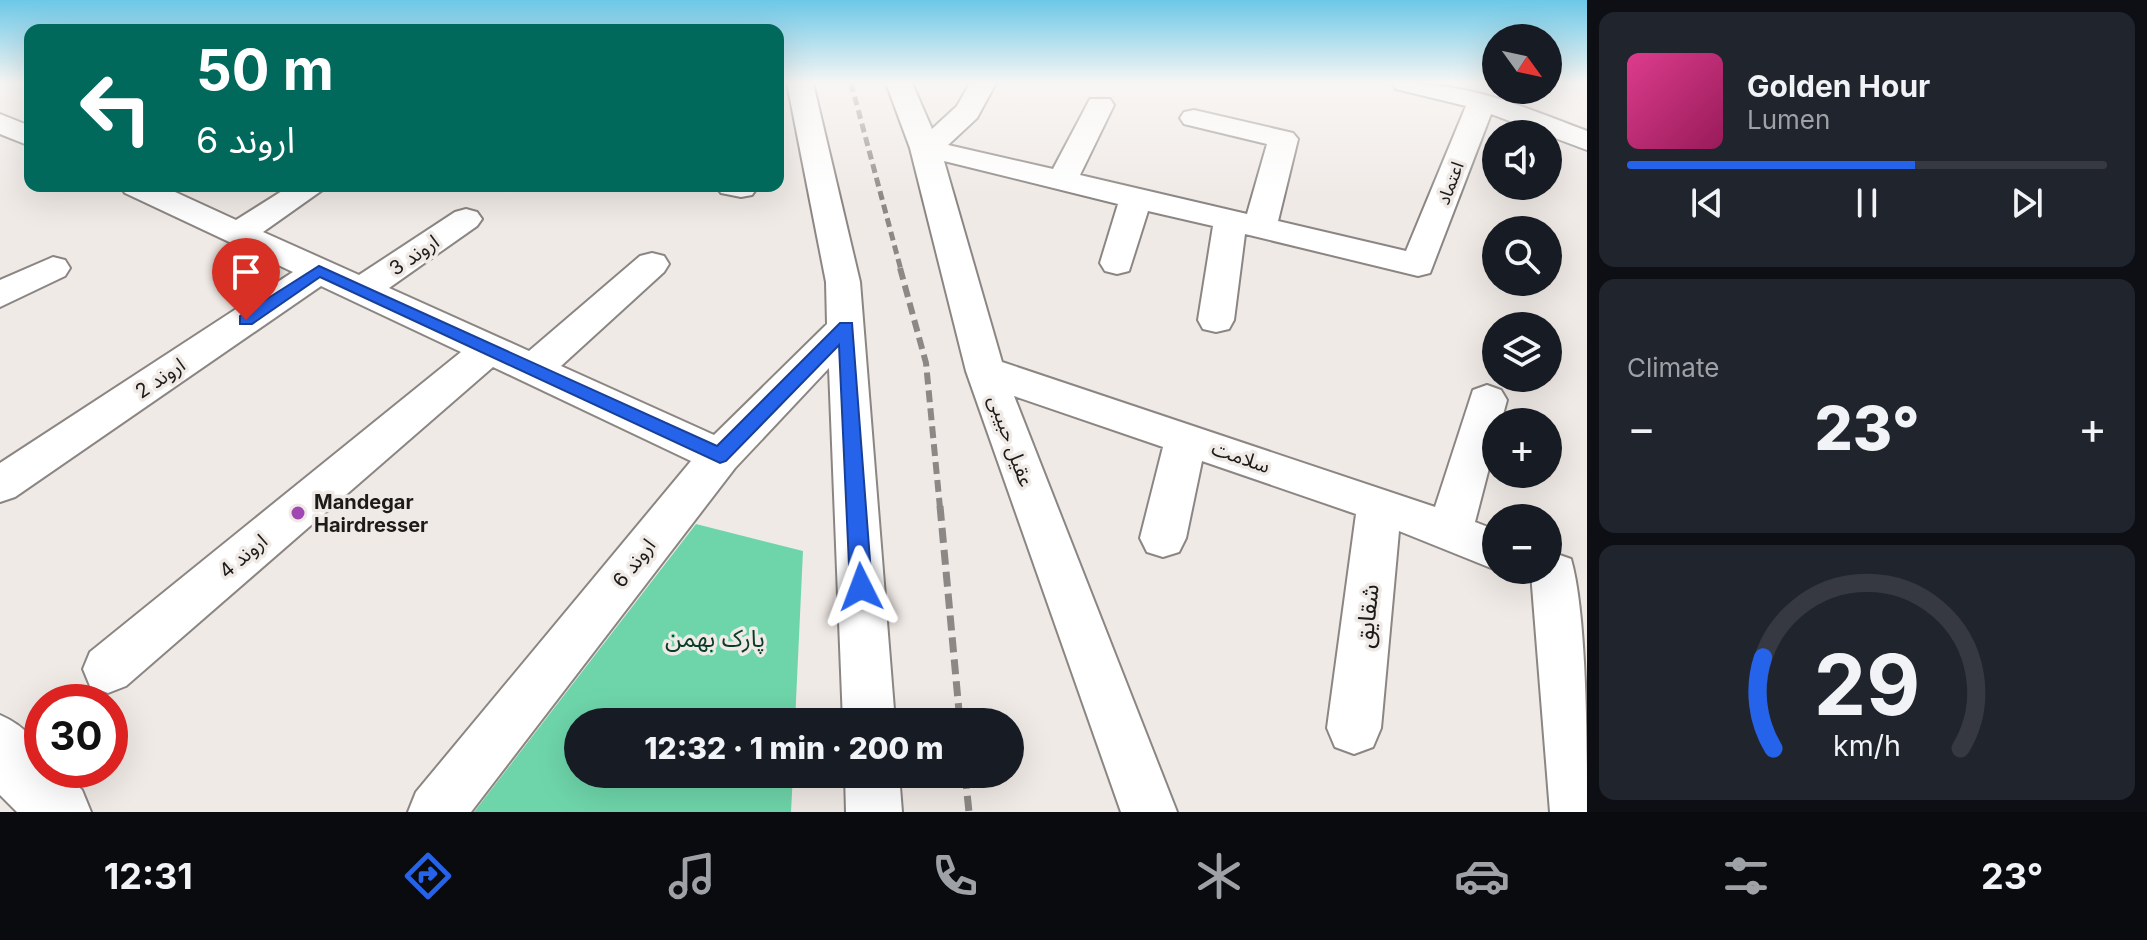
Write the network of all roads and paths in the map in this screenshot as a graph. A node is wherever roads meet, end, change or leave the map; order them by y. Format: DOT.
graph roads {
  1 [pos="808,121"];
  2 [pos="914,121"];
  3 [pos="961,121"];
  4 [pos="1092,121"];
  5 [pos="1206,121"];
  6 [pos="1474,121"];
  7 [pos="1534,121"];
  8 [pos="0,123"];
  9 [pos="24,134"];
  10 [pos="1587,141"];
  11 [pos="925,148"];
  12 [pos="1062,181"];
  13 [pos="149,192"];
  14 [pos="303,192"];
  15 [pos="1136,198"];
  16 [pos="466,219"];
  17 [pos="1245,224"];
  18 [pos="238,233"];
  19 [pos="1117,263"];
  20 [pos="652,264"];
  21 [pos="53,268"];
  22 [pos="319,271"];
  23 [pos="362,290"];
  24 [pos="0,295"];
  25 [pos="1216,320"];
  26 [pos="846,327"];
  27 [pos="489,350"];
  28 [pos="532,370"];
  29 [pos="985,371"];
  30 [pos="1487,400"];
  31 [pos="1186,439"];
  32 [pos="720,456"];
  33 [pos="0,485"];
  34 [pos="1379,504"];
  35 [pos="1450,531"];
  36 [pos="1163,538"];
  37 [pos="1482,544"];
  38 [pos="1563,577"];
  39 [pos="108,669"];
  40 [pos="868,708"];
  41 [pos="1354,728"];
  42 [pos="13,774"];
  43 [pos="873,788"];
  44 [pos="60,812"];
  45 [pos="436,812"];
  46 [pos="874,812"];
  47 [pos="1149,812"];
  48 [pos="1578,812"];
  1 -- 26 [label="street"];
  2 -- 11 [label="street, عقیل حبیبی"];
  3 -- 11 [label="street"];
  4 -- 12 [label="street"];
  5 -- 17 [label="street"];
  6 -- 17 [label="street, اعتماد"];
  7 -- 10 [label="street"];
  8 -- 9 [label="street"];
  11 -- 12 [label="street"];
  11 -- 29 [label="street, عقیل حبیبی"];
  12 -- 15 [label="street"];
  13 -- 18 [label="street"];
  14 -- 18 [label="street"];
  15 -- 17 [label="street"];
  15 -- 19 [label="street"];
  16 -- 23 [label="street, اروند 3"];
  17 -- 25 [label="street"];
  18 -- 22 [label="street"];
  20 -- 28 [label="street"];
  21 -- 24 [label="street"];
  22 -- 23 [label="street"];
  22 -- 33 [label="street, اروند 2"];
  23 -- 27 [label="street"];
  26 -- 32 [label="street, اروند 6"];
  26 -- 40 [label="street"];
  27 -- 28 [label="street"];
  27 -- 39 [label="street, اروند 4"];
  28 -- 32 [label="street"];
  29 -- 31 [label="street, سلامت"];
  29 -- 47 [label="street, عقیل حبیبی"];
  30 -- 35 [label="street"];
  31 -- 34 [label="street, سلامت"];
  31 -- 36 [label="street"];
  32 -- 45 [label="street, اروند 6"];
  34 -- 35 [label="street, سلامت"];
  34 -- 41 [label="street, شقایق"];
  35 -- 37 [label="street, سلامت"];
  38 -- 48 [label="street"];
  42 -- 44 [label="street"];
  43 -- 46 [label="street"];
}
